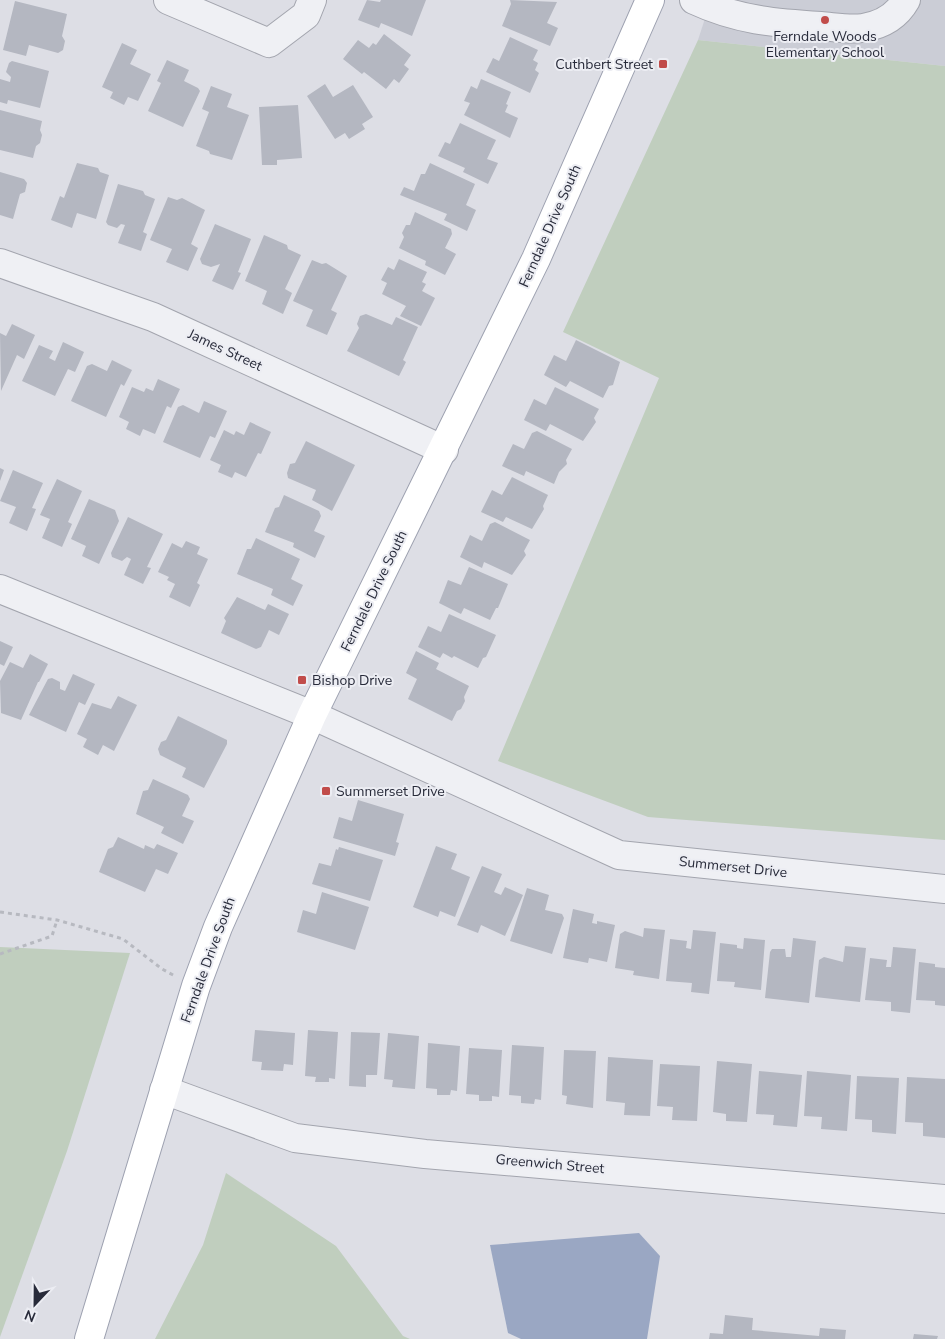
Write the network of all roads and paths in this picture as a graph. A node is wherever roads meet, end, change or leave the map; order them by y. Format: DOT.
graph roads {
  1 [pos="168,0"];
  2 [pos="312,0"];
  3 [pos="650,0"];
  4 [pos="694,0"];
  5 [pos="906,0"];
  6 [pos="0,263"];
  7 [pos="444,450"];
  8 [pos="0,589"];
  9 [pos="312,715"];
  10 [pos="945,889"];
  11 [pos="0,912"];
  12 [pos="57,920"];
  13 [pos="0,954"];
  14 [pos="196,986"];
  15 [pos="164,1090"];
  16 [pos="945,1198"];
  17 [pos="89,1339"];
  1 -- 2 [label="street"];
  3 -- 7 [label="main road, Ferndale Drive South"];
  4 -- 5 [label="street"];
  6 -- 7 [label="street, James Street"];
  7 -- 9 [label="main road, Ferndale Drive South"];
  8 -- 9 [label="street"];
  9 -- 10 [label="street, Summerset Drive"];
  9 -- 14 [label="main road, Ferndale Drive South"];
  11 -- 12 [label="path"];
  12 -- 13 [label="path"];
  12 -- 14 [label="path"];
  14 -- 15 [label="main road, Ferndale Drive South"];
  15 -- 16 [label="street, Greenwich Street"];
  15 -- 17 [label="main road, Ferndale Drive South"];
}
